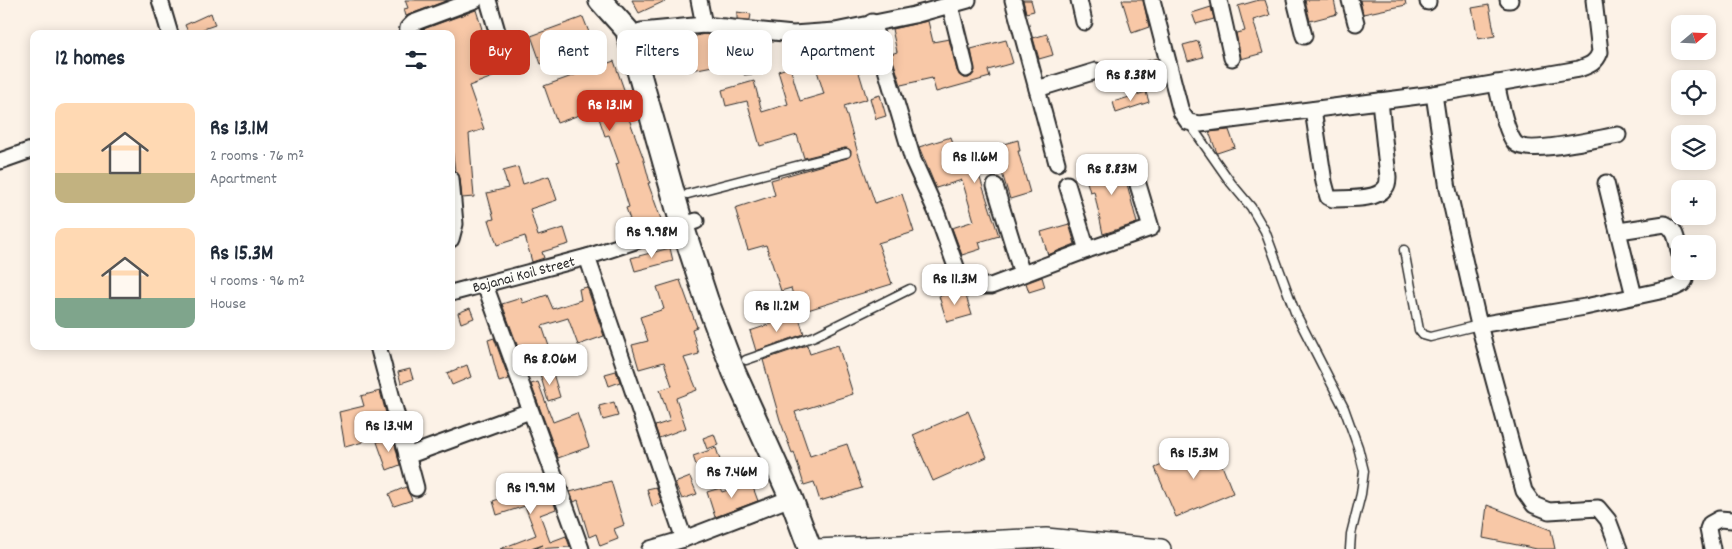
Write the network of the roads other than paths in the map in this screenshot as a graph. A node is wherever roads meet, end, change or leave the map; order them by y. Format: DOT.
graph roads {
  1 [pos="160,0"];
  2 [pos="474,0"];
  3 [pos="488,0"];
  4 [pos="600,0"];
  5 [pos="616,0"];
  6 [pos="699,0"];
  7 [pos="968,0"];
  8 [pos="1013,0"];
  9 [pos="1079,0"];
  10 [pos="1152,0"];
  11 [pos="1218,0"];
  12 [pos="1295,0"];
  13 [pos="1350,0"];
  14 [pos="1594,0"];
  15 [pos="950,5"];
  16 [pos="872,22"];
  17 [pos="1084,22"];
  18 [pos="1356,23"];
  19 [pos="704,25"];
  20 [pos="725,27"];
  21 [pos="169,30"];
  22 [pos="408,30"];
  23 [pos="496,30"];
  24 [pos="640,30"];
  25 [pos="652,30"];
  26 [pos="725,30"];
  27 [pos="1304,36"];
  28 [pos="1232,58"];
  29 [pos="966,69"];
  30 [pos="1096,71"];
  31 [pos="654,75"];
  32 [pos="1496,83"];
  33 [pos="1037,89"];
  34 [pos="1434,94"];
  35 [pos="1380,101"];
  36 [pos="1314,110"];
  37 [pos="1188,122"];
  38 [pos="1618,135"];
  39 [pos="30,151"];
  40 [pos="846,153"];
  41 [pos="0,162"];
  42 [pos="1057,163"];
  43 [pos="1134,171"];
  44 [pos="1606,183"];
  45 [pos="1068,184"];
  46 [pos="995,186"];
  47 [pos="688,194"];
  48 [pos="689,223"];
  49 [pos="1619,231"];
  50 [pos="1675,235"];
  51 [pos="1087,250"];
  52 [pos="1404,250"];
  53 [pos="587,257"];
  54 [pos="1022,274"];
  55 [pos="1685,280"];
  56 [pos="485,285"];
  57 [pos="910,289"];
  58 [pos="455,291"];
  59 [pos="1634,296"];
  60 [pos="1479,325"];
  61 [pos="379,350"];
  62 [pos="746,360"];
  63 [pos="530,411"];
  64 [pos="406,456"];
  65 [pos="416,488"];
  66 [pos="791,498"];
  67 [pos="1732,520"];
  68 [pos="684,539"];
  69 [pos="819,548"];
  70 [pos="581,549"];
  71 [pos="650,549"];
  72 [pos="1161,549"];
  73 [pos="1350,549"];
  74 [pos="1619,549"];
  75 [pos="1712,549"];
  1 -- 21 [label="street"];
  2 -- 22 [label="street"];
  3 -- 23 [label="street"];
  4 -- 48 [label="main road"];
  5 -- 24 [label="main road"];
  6 -- 19 [label="street"];
  7 -- 15 [label="street"];
  8 -- 33 [label="street"];
  9 -- 17 [label="street"];
  10 -- 37 [label="street"];
  11 -- 28 [label="street"];
  12 -- 27 [label="street"];
  13 -- 18 [label="street"];
  14 -- 32 [label="street"];
  15 -- 16 [label="street"];
  15 -- 29 [label="street"];
  16 -- 20 [label="street"];
  16 -- 54 [label="street"];
  19 -- 20 [label="street"];
  19 -- 25 [label="street"];
  20 -- 26 [label="street"];
  30 -- 33 [label="street"];
  31 -- 47 [label="main road"];
  32 -- 34 [label="street"];
  32 -- 38 [label="street"];
  33 -- 42 [label="street"];
  34 -- 35 [label="street"];
  34 -- 60 [label="street"];
  35 -- 36 [label="street"];
  35 -- 36 [label="street"];
  36 -- 37 [label="street"];
  37 -- 73 [label="lane"];
  39 -- 41 [label="street"];
  40 -- 47 [label="lane"];
  43 -- 51 [label="street"];
  44 -- 49 [label="street"];
  45 -- 51 [label="street"];
  46 -- 54 [label="street"];
  47 -- 48 [label="main road"];
  48 -- 53 [label="street, Bajanai Koil Street"];
  48 -- 62 [label="main road"];
  48 -- 66 [label="main road"];
  49 -- 50 [label="street"];
  49 -- 59 [label="street"];
  51 -- 54 [label="street"];
  52 -- 60 [label="lane"];
  53 -- 56 [label="street, Bajanai Koil Street"];
  53 -- 68 [label="street"];
  55 -- 59 [label="street"];
  56 -- 58 [label="street, Bajanai Koil Street"];
  56 -- 63 [label="street"];
  57 -- 62 [label="lane"];
  59 -- 60 [label="street"];
  60 -- 74 [label="street"];
  61 -- 64 [label="street"];
  62 -- 69 [label="main road"];
  63 -- 64 [label="street"];
  63 -- 70 [label="street"];
  64 -- 65 [label="street"];
  66 -- 68 [label="street"];
  66 -- 69 [label="main road"];
  67 -- 75 [label="street"];
  68 -- 71 [label="street"];
  69 -- 72 [label="street"];
}
